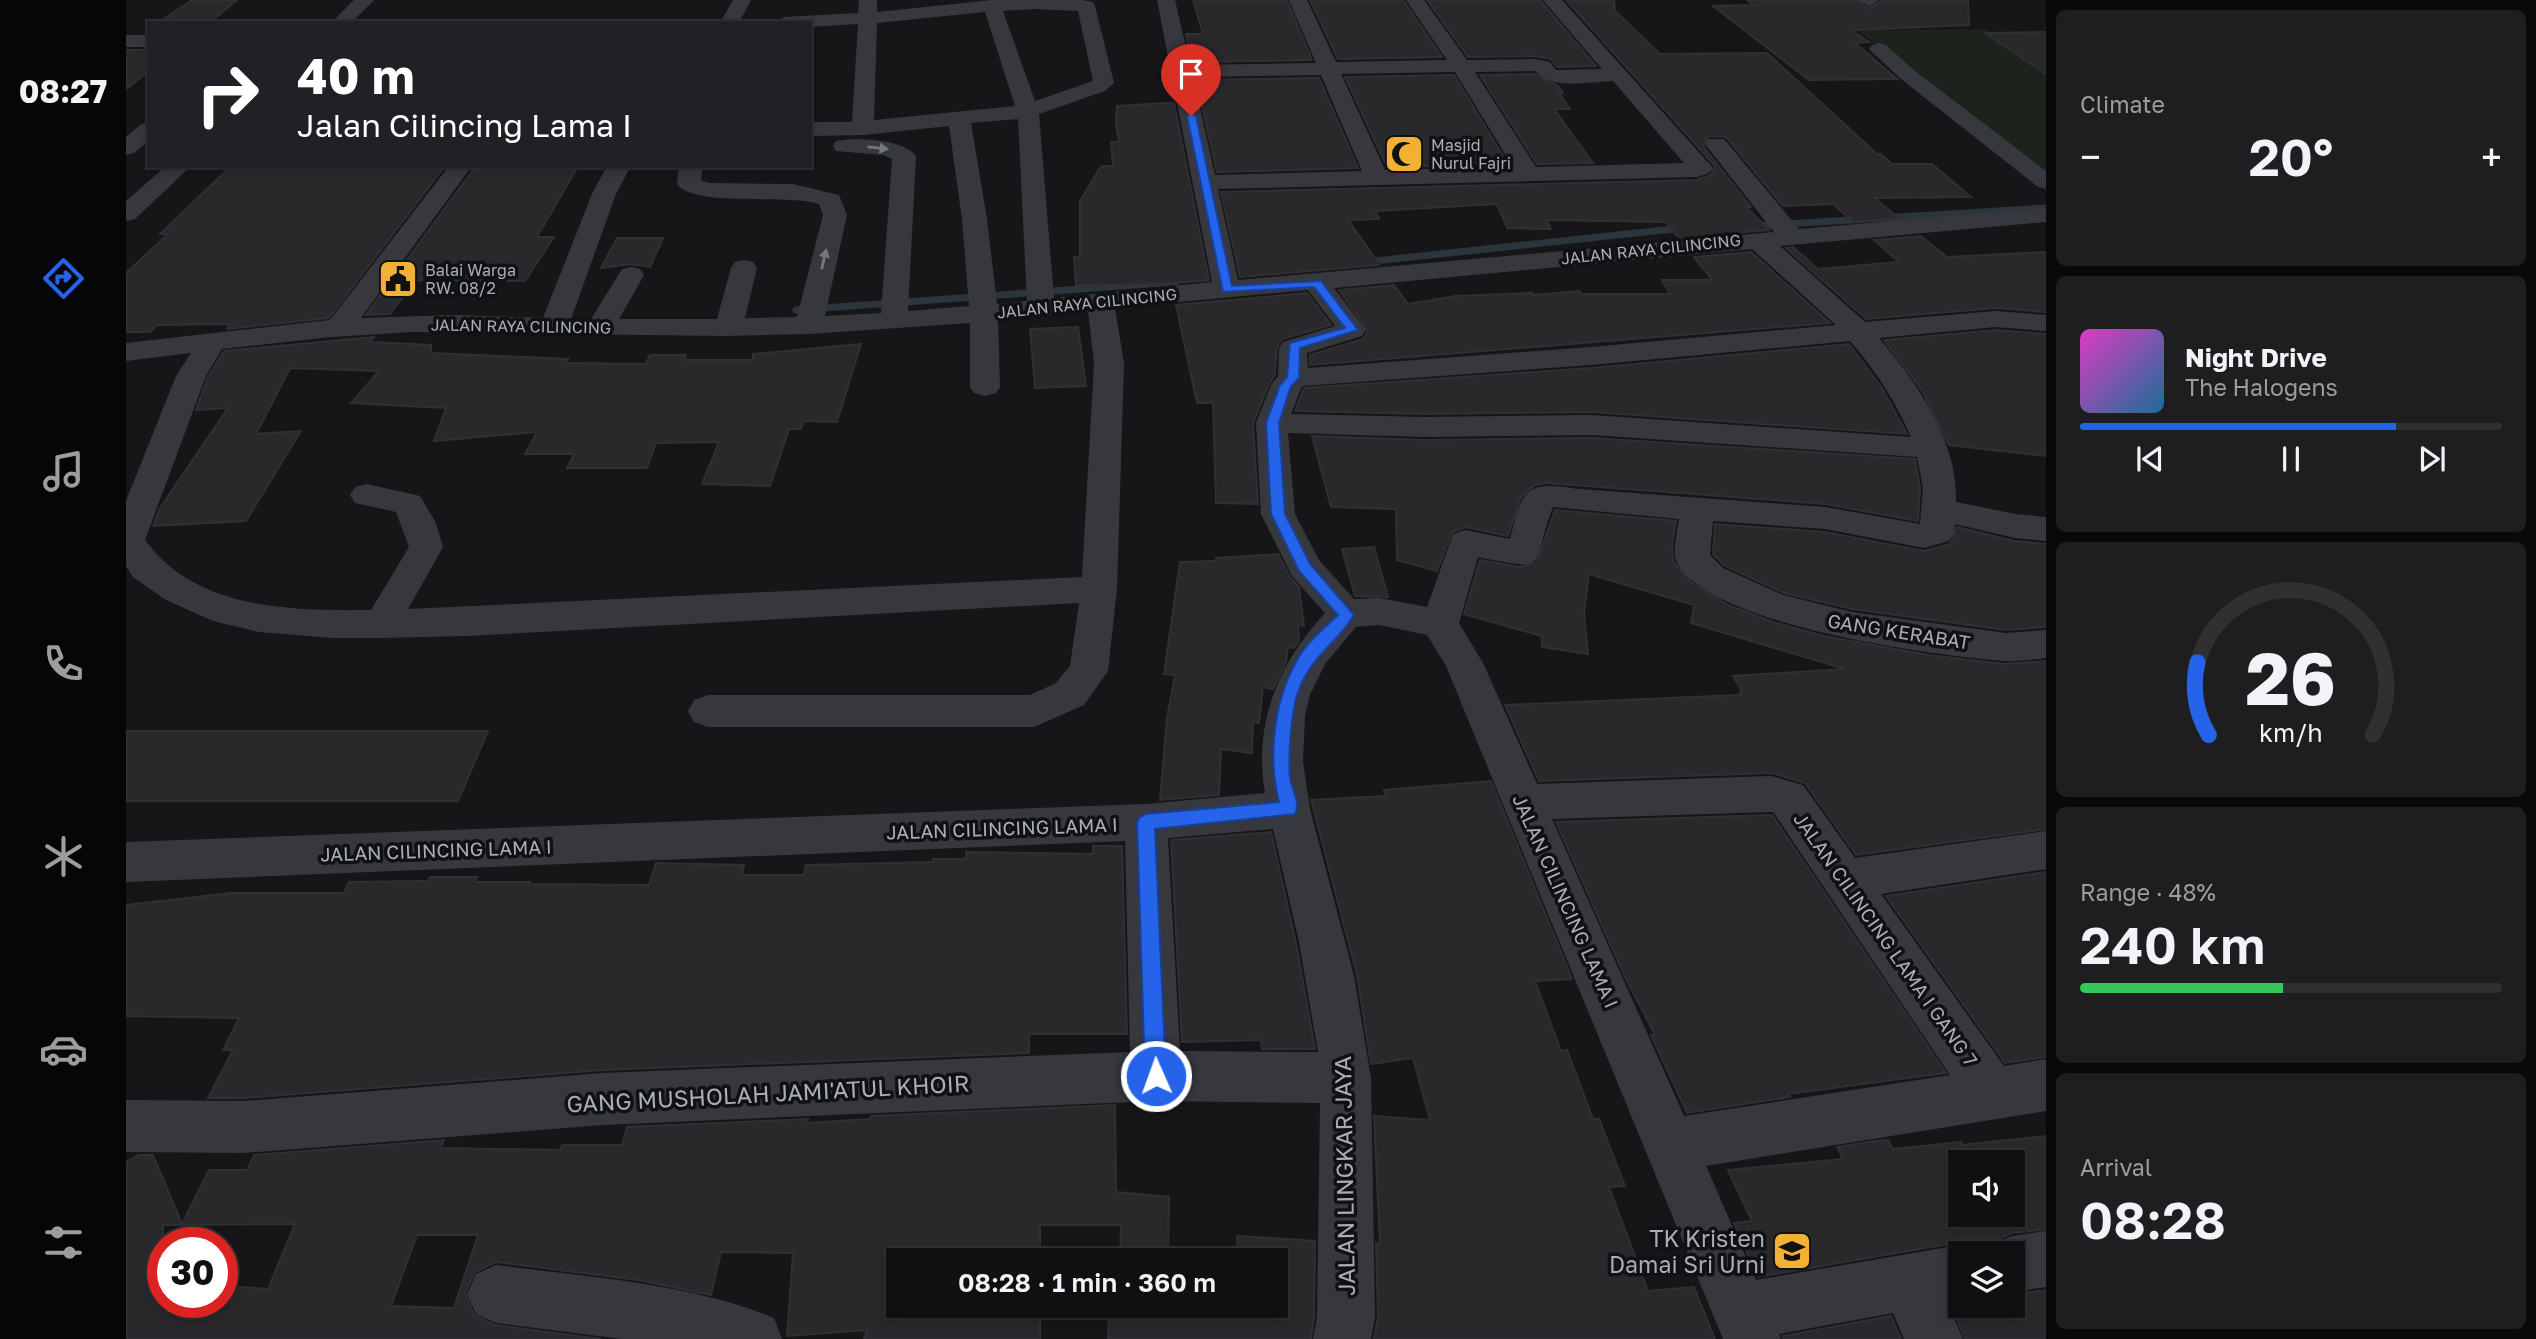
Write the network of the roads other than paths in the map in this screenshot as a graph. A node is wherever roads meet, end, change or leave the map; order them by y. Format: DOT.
graph roads {
  1 [pos="346,0"];
  2 [pos="365,0"];
  3 [pos="742,0"];
  4 [pos="1166,0"];
  5 [pos="1298,0"];
  6 [pos="1415,0"];
  7 [pos="1552,0"];
  8 [pos="992,6"];
  9 [pos="867,10"];
  10 [pos="323,21"];
  11 [pos="342,21"];
  12 [pos="730,21"];
  13 [pos="797,21"];
  14 [pos="126,41"];
  15 [pos="147,41"];
  16 [pos="1879,50"];
  17 [pos="1461,66"];
  18 [pos="1328,68"];
  19 [pos="1182,71"];
  20 [pos="1619,75"];
  21 [pos="1028,111"];
  22 [pos="959,119"];
  23 [pos="863,128"];
  24 [pos="812,130"];
  25 [pos="147,131"];
  26 [pos="1716,144"];
  27 [pos="812,146"];
  28 [pos="126,148"];
  29 [pos="126,158"];
  30 [pos="147,158"];
  31 [pos="157,168"];
  32 [pos="178,168"];
  33 [pos="459,168"];
  34 [pos="618,168"];
  35 [pos="691,168"];
  36 [pos="1529,174"];
  37 [pos="1377,178"];
  38 [pos="1205,182"];
  39 [pos="2046,182"];
  40 [pos="126,195"];
  41 [pos="126,214"];
  42 [pos="2046,215"];
  43 [pos="1790,235"];
  44 [pos="1756,239"];
  45 [pos="744,268"];
  46 [pos="631,275"];
  47 [pos="1317,284"];
  48 [pos="1227,289"];
  49 [pos="1100,301"];
  50 [pos="1041,309"];
  51 [pos="985,314"];
  52 [pos="894,321"];
  53 [pos="2046,323"];
  54 [pos="809,326"];
  55 [pos="554,327"];
  56 [pos="600,327"];
  57 [pos="729,327"];
  58 [pos="338,329"];
  59 [pos="1861,332"];
  60 [pos="212,342"];
  61 [pos="126,352"];
  62 [pos="1293,378"];
  63 [pos="985,387"];
  64 [pos="1272,423"];
  65 [pos="1931,448"];
  66 [pos="367,495"];
  67 [pos="1697,509"];
  68 [pos="1941,510"];
  69 [pos="2046,529"];
  70 [pos="1099,589"];
  71 [pos="1347,615"];
  72 [pos="381,624"];
  73 [pos="1440,624"];
  74 [pos="2046,644"];
  75 [pos="708,711"];
  76 [pos="1522,802"];
  77 [pos="1289,809"];
  78 [pos="1146,822"];
  79 [pos="2046,850"];
  80 [pos="126,862"];
  81 [pos="1846,878"];
  82 [pos="1156,1076"];
  83 [pos="1346,1078"];
  84 [pos="2046,1085"];
  85 [pos="1992,1093"];
  86 [pos="126,1126"];
  87 [pos="1670,1145"];
  88 [pos="2046,1259"];
  89 [pos="2025,1262"];
  90 [pos="1934,1277"];
  91 [pos="496,1294"];
  92 [pos="1746,1326"];
  93 [pos="753,1339"];
  94 [pos="1342,1339"];
  95 [pos="1934,1339"];
  1 -- 10 [label="street"];
  2 -- 11 [label="street"];
  3 -- 12 [label="street"];
  4 -- 19 [label="street"];
  5 -- 18 [label="street"];
  6 -- 17 [label="street"];
  7 -- 20 [label="street"];
  8 -- 9 [label="street"];
  8 -- 21 [label="street"];
  8 -- 21 [label="street"];
  9 -- 13 [label="street"];
  9 -- 23 [label="street"];
  14 -- 15 [label="street"];
  16 -- 39 [label="street"];
  17 -- 18 [label="street"];
  17 -- 20 [label="street"];
  17 -- 36 [label="street"];
  18 -- 19 [label="street"];
  18 -- 37 [label="street"];
  19 -- 38 [label="street"];
  20 -- 36 [label="street"];
  21 -- 22 [label="street"];
  21 -- 50 [label="street"];
  22 -- 23 [label="street"];
  22 -- 51 [label="street"];
  23 -- 24 [label="street"];
  25 -- 28 [label="street"];
  26 -- 43 [label="street"];
  27 -- 52 [label="street, one-way"];
  29 -- 30 [label="street"];
  31 -- 40 [label="street"];
  32 -- 41 [label="street"];
  33 -- 58 [label="street"];
  34 -- 55 [label="street"];
  54 -- 35 [label="street, one-way"];
  36 -- 37 [label="street"];
  37 -- 38 [label="street"];
  38 -- 48 [label="street"];
  42 -- 43 [label="street, JALAN RAYA CILINCING"];
  43 -- 44 [label="street, JALAN RAYA CILINCING"];
  44 -- 47 [label="street, JALAN RAYA CILINCING"];
  44 -- 59 [label="street"];
  45 -- 57 [label="street"];
  46 -- 56 [label="street"];
  47 -- 48 [label="street, JALAN RAYA CILINCING"];
  47 -- 62 [label="street"];
  48 -- 49 [label="street, JALAN RAYA CILINCING"];
  49 -- 50 [label="street, JALAN RAYA CILINCING"];
  49 -- 70 [label="street"];
  50 -- 51 [label="street, JALAN RAYA CILINCING"];
  51 -- 52 [label="street, JALAN RAYA CILINCING"];
  51 -- 63 [label="street"];
  52 -- 54 [label="street, JALAN RAYA CILINCING"];
  53 -- 59 [label="street"];
  54 -- 57 [label="street, JALAN RAYA CILINCING"];
  55 -- 56 [label="street, JALAN RAYA CILINCING"];
  55 -- 58 [label="street, JALAN RAYA CILINCING"];
  56 -- 57 [label="street, JALAN RAYA CILINCING"];
  58 -- 60 [label="street, JALAN RAYA CILINCING"];
  59 -- 62 [label="street"];
  59 -- 65 [label="street"];
  60 -- 61 [label="street, JALAN RAYA CILINCING"];
  60 -- 72 [label="street"];
  62 -- 64 [label="street"];
  64 -- 65 [label="street"];
  64 -- 71 [label="street"];
  65 -- 68 [label="street"];
  66 -- 72 [label="street"];
  67 -- 68 [label="street"];
  67 -- 73 [label="street"];
  67 -- 74 [label="street, GANG KERABAT"];
  68 -- 69 [label="street"];
  70 -- 72 [label="street"];
  70 -- 75 [label="street"];
  71 -- 73 [label="street"];
  71 -- 77 [label="street"];
  73 -- 76 [label="street, JALAN CILINCING LAMA I"];
  76 -- 81 [label="street, JALAN CILINCING LAMA I GANG 7"];
  76 -- 87 [label="street, JALAN CILINCING LAMA I"];
  77 -- 78 [label="street, JALAN CILINCING LAMA I"];
  77 -- 83 [label="street, JALAN LINGKAR JAYA"];
  78 -- 80 [label="street, JALAN CILINCING LAMA I"];
  78 -- 82 [label="street"];
  79 -- 81 [label="street"];
  81 -- 85 [label="street, JALAN CILINCING LAMA I GANG 7"];
  82 -- 83 [label="street, GANG MUSHOLAH JAMI'ATUL KHOIR"];
  82 -- 86 [label="street, GANG MUSHOLAH JAMI'ATUL KHOIR"];
  83 -- 94 [label="street, JALAN LINGKAR JAYA"];
  84 -- 85 [label="street"];
  85 -- 87 [label="street"];
  87 -- 92 [label="street, JALAN CILINCING LAMA I"];
  88 -- 89 [label="street"];
  90 -- 92 [label="street"];
  90 -- 95 [label="street"];
  91 -- 93 [label="street"];
}
